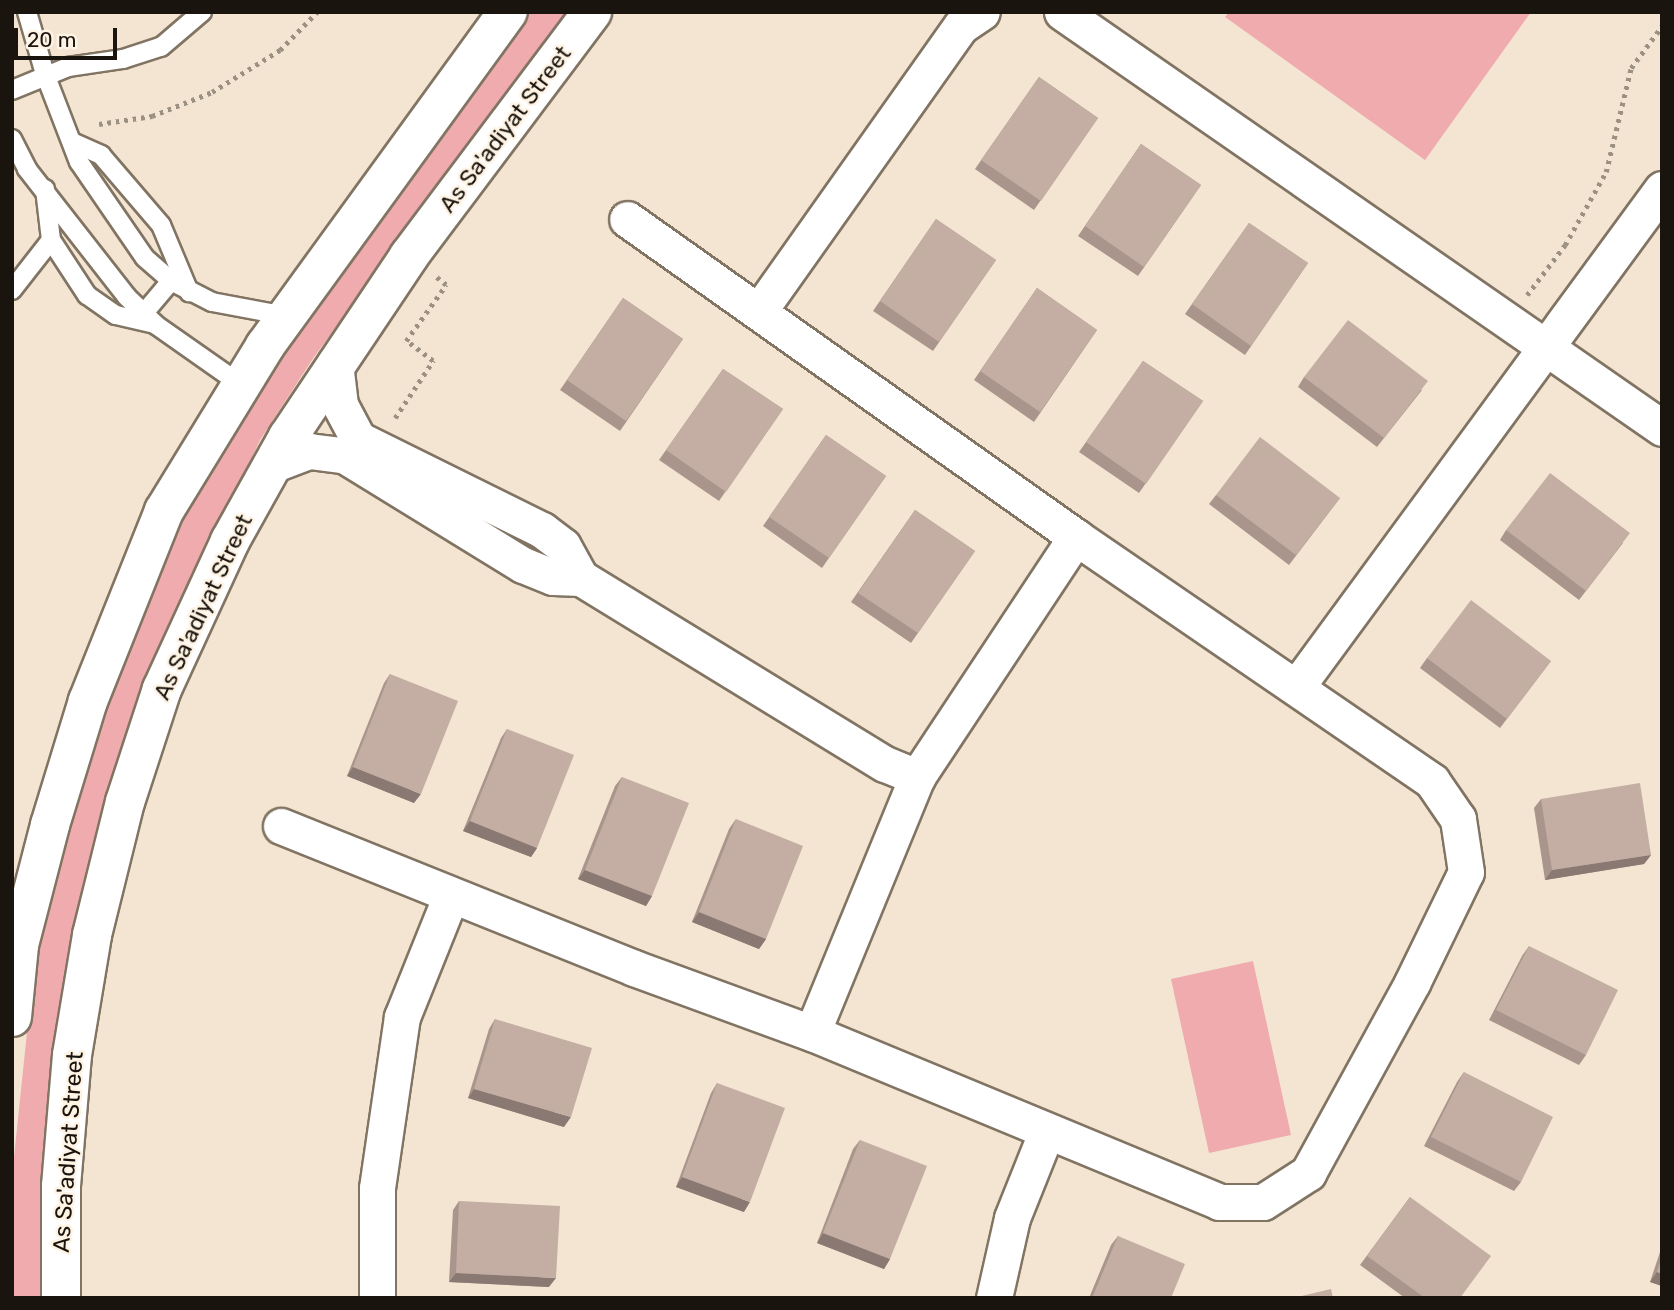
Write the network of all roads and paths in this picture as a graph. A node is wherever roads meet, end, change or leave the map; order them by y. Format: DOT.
graph roads {
  1 [pos="27,12"];
  2 [pos="202,12"];
  3 [pos="317,12"];
  4 [pos="508,12"];
  5 [pos="592,12"];
  6 [pos="982,12"];
  7 [pos="1062,12"];
  8 [pos="1662,26"];
  9 [pos="44,74"];
  10 [pos="12,90"];
  11 [pos="86,126"];
  12 [pos="12,139"];
  13 [pos="72,142"];
  14 [pos="44,189"];
  15 [pos="1662,189"];
  16 [pos="627,219"];
  17 [pos="51,240"];
  18 [pos="171,281"];
  19 [pos="12,290"];
  20 [pos="190,292"];
  21 [pos="759,310"];
  22 [pos="287,316"];
  23 [pos="150,319"];
  24 [pos="1508,321"];
  25 [pos="1543,349"];
  26 [pos="335,363"];
  27 [pos="240,384"];
  28 [pos="1662,428"];
  29 [pos="370,457"];
  30 [pos="272,465"];
  31 [pos="1076,537"];
  32 [pos="1298,685"];
  33 [pos="917,777"];
  34 [pos="281,826"];
  35 [pos="451,895"];
  36 [pos="12,1017"];
  37 [pos="812,1033"];
  38 [pos="1046,1133"];
  39 [pos="61,1298"];
  40 [pos="377,1298"];
  41 [pos="994,1298"];
  1 -- 9 [label="lane"];
  2 -- 9 [label="lane"];
  3 -- 11 [label="path"];
  4 -- 22 [label="street"];
  5 -- 26 [label="street, As Sa'adiyat Street"];
  6 -- 21 [label="street"];
  7 -- 24 [label="street"];
  8 -- 24 [label="path"];
  9 -- 10 [label="lane"];
  9 -- 13 [label="lane"];
  12 -- 14 [label="lane"];
  13 -- 18 [label="lane"];
  13 -- 20 [label="lane"];
  14 -- 17 [label="lane"];
  14 -- 23 [label="lane"];
  15 -- 25 [label="street"];
  16 -- 21 [label="street"];
  17 -- 19 [label="lane"];
  17 -- 23 [label="lane"];
  18 -- 20 [label="lane"];
  18 -- 23 [label="lane"];
  20 -- 22 [label="lane"];
  21 -- 31 [label="street"];
  22 -- 27 [label="street"];
  23 -- 27 [label="lane"];
  24 -- 25 [label="street"];
  25 -- 28 [label="street"];
  25 -- 32 [label="street"];
  26 -- 29 [label="street"];
  26 -- 30 [label="street, As Sa'adiyat Street"];
  27 -- 36 [label="street"];
  29 -- 30 [label="street"];
  29 -- 33 [label="street"];
  30 -- 39 [label="street, As Sa'adiyat Street"];
  31 -- 32 [label="street"];
  31 -- 33 [label="street"];
  32 -- 38 [label="street"];
  33 -- 37 [label="street"];
  34 -- 35 [label="street"];
  35 -- 37 [label="street"];
  35 -- 40 [label="street"];
  37 -- 38 [label="street"];
  38 -- 41 [label="street"];
}
